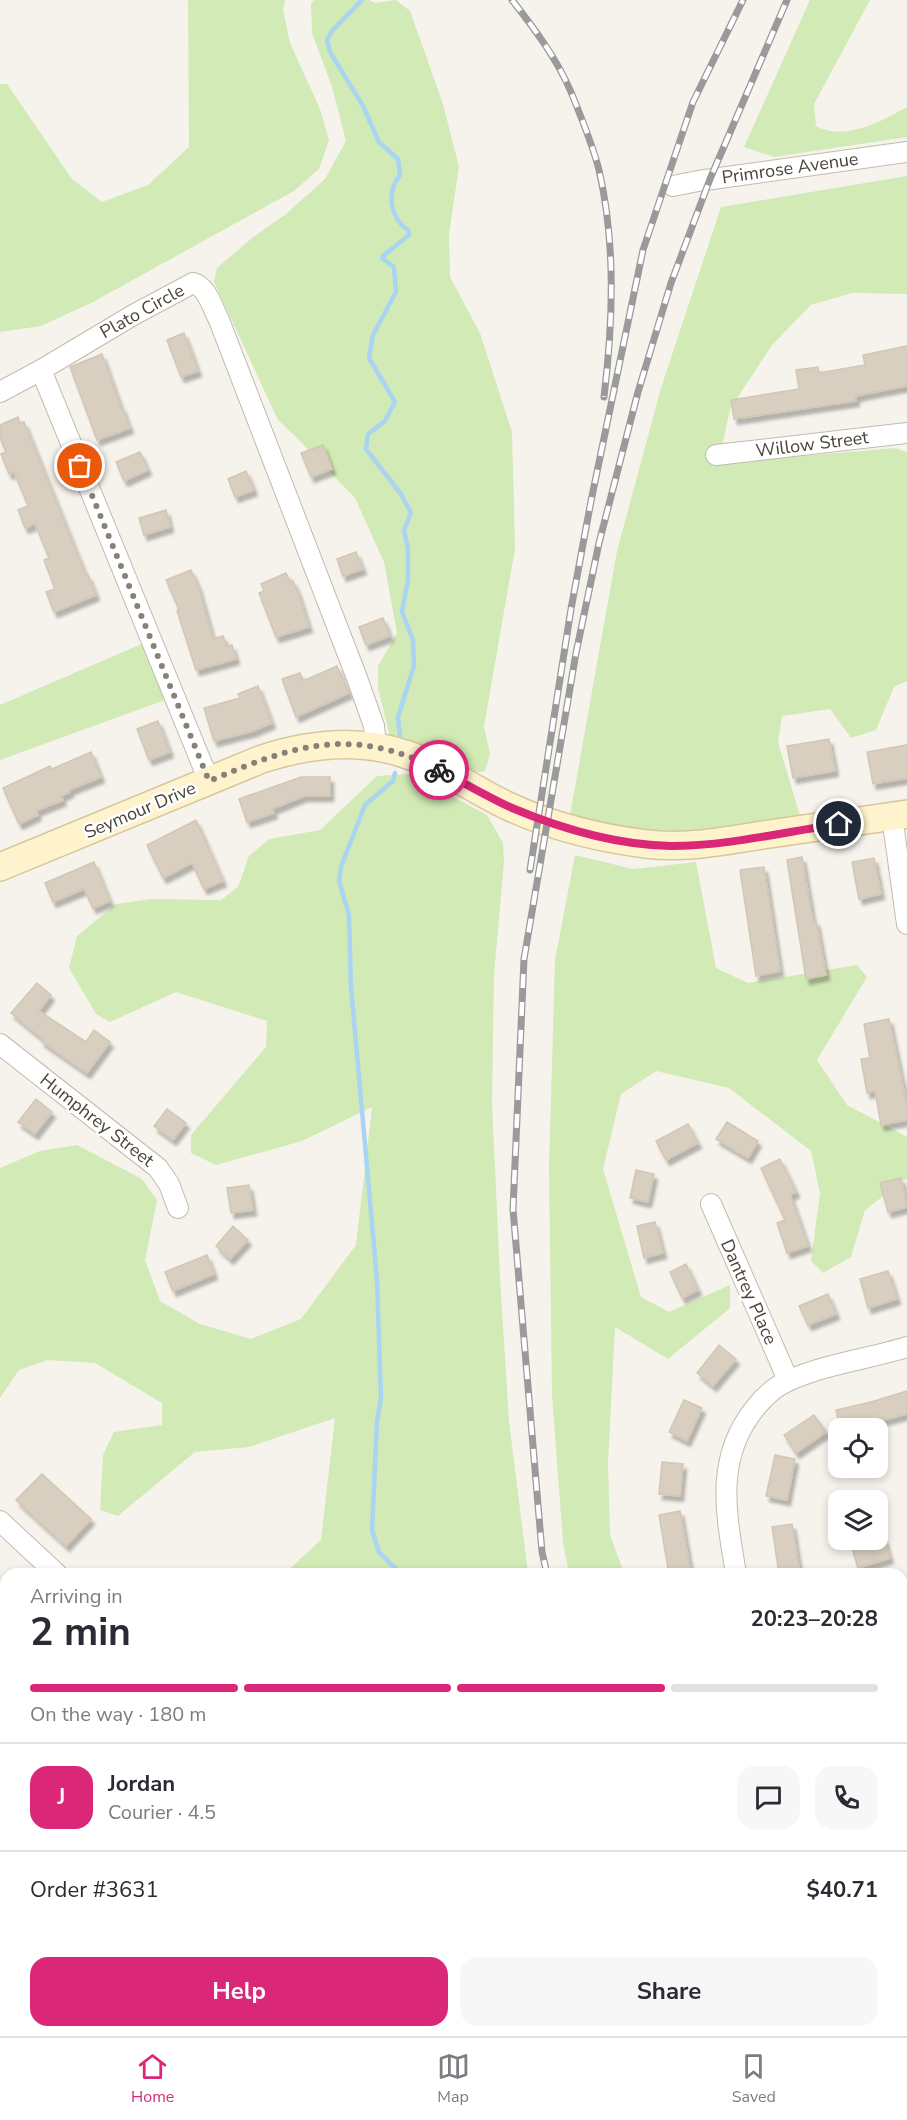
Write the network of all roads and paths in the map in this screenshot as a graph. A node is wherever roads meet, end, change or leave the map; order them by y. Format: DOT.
graph roads {
  1 [pos="907,152"];
  2 [pos="673,186"];
  3 [pos="41,370"];
  4 [pos="0,392"];
  5 [pos="907,433"];
  6 [pos="716,455"];
  7 [pos="376,747"];
  8 [pos="209,781"];
  9 [pos="900,815"];
  10 [pos="0,867"];
  11 [pos="907,924"];
  12 [pos="0,1044"];
  13 [pos="711,1204"];
  14 [pos="178,1208"];
  15 [pos="907,1347"];
  16 [pos="788,1380"];
  17 [pos="0,1521"];
  18 [pos="51,1568"];
  19 [pos="735,1568"];
  1 -- 2 [label="street, Primrose Avenue"];
  3 -- 4 [label="street"];
  3 -- 7 [label="street, Plato Circle"];
  3 -- 8 [label="street"];
  5 -- 6 [label="street, Willow Street"];
  7 -- 8 [label="street, Seymour Drive"];
  7 -- 9 [label="street, Seymour Drive"];
  8 -- 10 [label="street, Seymour Drive"];
  9 -- 11 [label="street"];
  12 -- 14 [label="street, Humphrey Street"];
  13 -- 16 [label="street, Dantrey Place"];
  15 -- 16 [label="street"];
  16 -- 19 [label="street"];
  17 -- 18 [label="street"];
}
